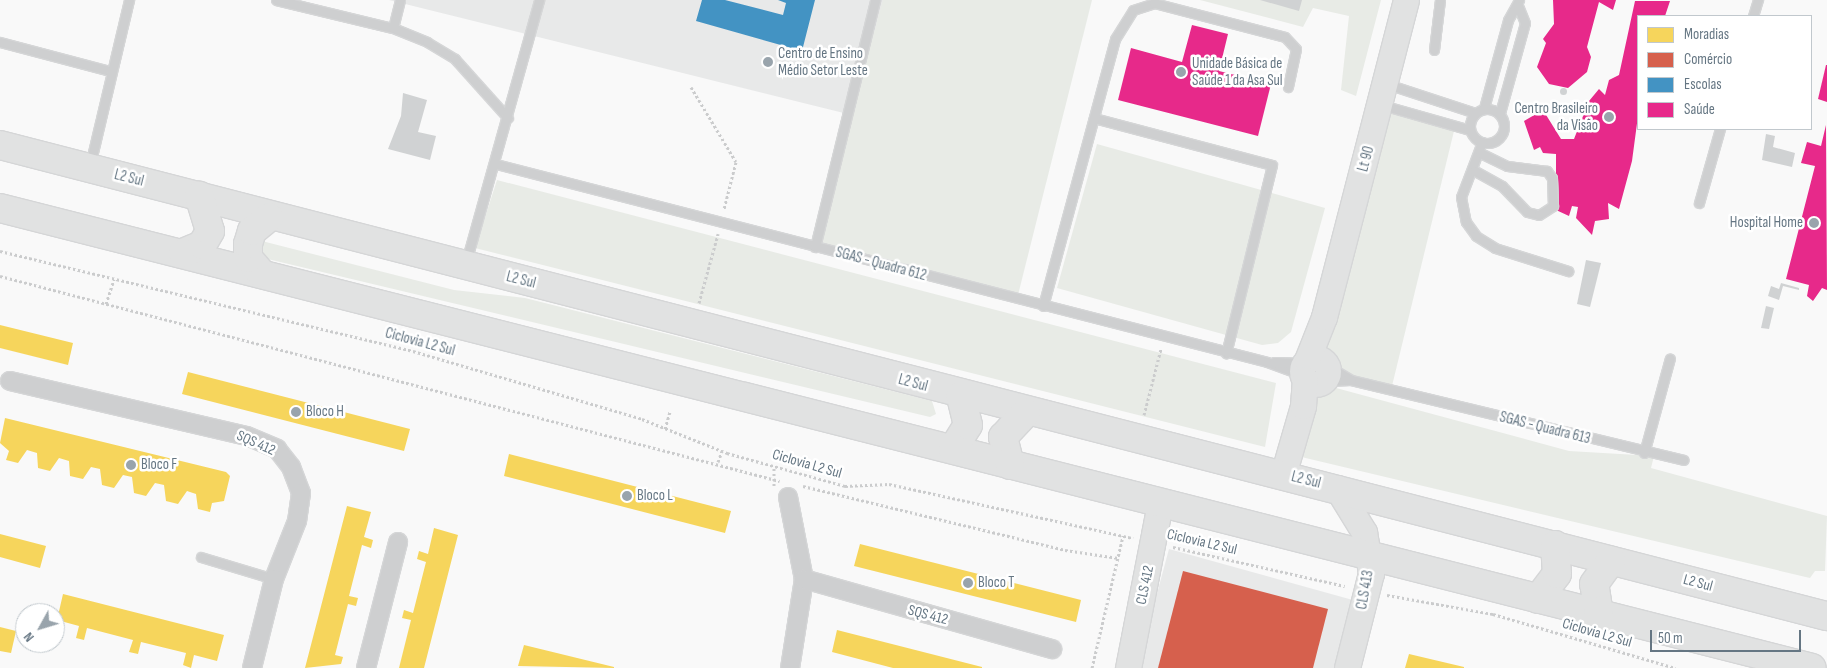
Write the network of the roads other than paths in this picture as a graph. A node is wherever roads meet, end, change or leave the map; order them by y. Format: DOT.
graph roads {
  1 [pos="129,0"];
  2 [pos="276,0"];
  3 [pos="400,0"];
  4 [pos="540,0"];
  5 [pos="875,0"];
  6 [pos="1406,0"];
  7 [pos="1440,0"];
  8 [pos="1758,0"];
  9 [pos="1519,3"];
  10 [pos="1753,15"];
  11 [pos="393,28"];
  12 [pos="0,42"];
  13 [pos="1434,50"];
  14 [pos="110,71"];
  15 [pos="1288,87"];
  16 [pos="1383,94"];
  17 [pos="1484,108"];
  18 [pos="1475,113"];
  19 [pos="1500,113"];
  20 [pos="508,118"];
  21 [pos="1094,118"];
  22 [pos="1470,130"];
  23 [pos="1720,130"];
  24 [pos="1482,142"];
  25 [pos="0,145"];
  26 [pos="1480,153"];
  27 [pos="496,164"];
  28 [pos="89,168"];
  29 [pos="1475,171"];
  30 [pos="199,196"];
  31 [pos="1699,203"];
  32 [pos="0,208"];
  33 [pos="269,217"];
  34 [pos="815,247"];
  35 [pos="183,253"];
  36 [pos="464,266"];
  37 [pos="1568,271"];
  38 [pos="261,273"];
  39 [pos="1043,306"];
  40 [pos="1226,354"];
  41 [pos="1670,358"];
  42 [pos="1314,371"];
  43 [pos="1351,380"];
  44 [pos="10,381"];
  45 [pos="961,396"];
  46 [pos="1024,413"];
  47 [pos="953,448"];
  48 [pos="1644,452"];
  49 [pos="1684,460"];
  50 [pos="1010,464"];
  51 [pos="1283,474"];
  52 [pos="792,488"];
  53 [pos="1337,488"];
  54 [pos="1160,503"];
  55 [pos="398,542"];
  56 [pos="1555,545"];
  57 [pos="1369,555"];
  58 [pos="201,557"];
  59 [pos="1611,561"];
  60 [pos="274,579"];
  61 [pos="804,579"];
  62 [pos="1538,598"];
  63 [pos="1599,614"];
  64 [pos="1827,616"];
  65 [pos="1052,649"];
  66 [pos="252,668"];
  67 [pos="366,668"];
  68 [pos="790,668"];
  69 [pos="1128,668"];
  70 [pos="1347,668"];
  71 [pos="1812,668"];
  1 -- 14 [label="lane"];
  2 -- 11 [label="lane"];
  3 -- 11 [label="lane"];
  4 -- 20 [label="lane"];
  5 -- 34 [label="lane"];
  6 -- 16 [label="street, Lt 90"];
  7 -- 13 [label="lane"];
  8 -- 10 [label="lane"];
  9 -- 17 [label="lane"];
  9 -- 19 [label="lane"];
  11 -- 20 [label="lane"];
  12 -- 14 [label="lane"];
  14 -- 28 [label="lane"];
  15 -- 21 [label="lane"];
  16 -- 18 [label="lane"];
  16 -- 22 [label="lane"];
  16 -- 42 [label="street, Lt 90"];
  17 -- 18 [label="lane"];
  17 -- 19 [label="lane"];
  18 -- 22 [label="lane"];
  19 -- 24 [label="lane"];
  20 -- 27 [label="lane"];
  21 -- 39 [label="lane"];
  21 -- 40 [label="lane"];
  22 -- 24 [label="lane"];
  23 -- 31 [label="lane"];
  24 -- 26 [label="lane"];
  25 -- 28 [label="main road, L2 Sul"];
  26 -- 29 [label="lane"];
  26 -- 29 [label="lane"];
  27 -- 34 [label="lane, SGAS - Quadra 612"];
  27 -- 36 [label="lane"];
  28 -- 30 [label="main road, L2 Sul"];
  29 -- 37 [label="lane"];
  30 -- 33 [label="main road, L2 Sul"];
  30 -- 35 [label="main road"];
  32 -- 35 [label="main road"];
  33 -- 36 [label="main road, L2 Sul"];
  33 -- 38 [label="main road"];
  34 -- 39 [label="lane, SGAS - Quadra 612"];
  35 -- 38 [label="main road"];
  36 -- 45 [label="main road, L2 Sul"];
  38 -- 47 [label="main road"];
  39 -- 40 [label="lane, SGAS - Quadra 612"];
  40 -- 42 [label="lane, SGAS - Quadra 612"];
  41 -- 48 [label="lane"];
  42 -- 43 [label="lane, SGAS - Quadra 613"];
  42 -- 43 [label="lane, SGAS - Quadra 613"];
  42 -- 51 [label="street, Lt 90"];
  43 -- 48 [label="lane, SGAS - Quadra 613"];
  44 -- 60 [label="street, SQS 412"];
  45 -- 46 [label="main road, L2 Sul"];
  45 -- 47 [label="main road"];
  46 -- 50 [label="main road"];
  46 -- 51 [label="main road, L2 Sul"];
  47 -- 50 [label="main road"];
  48 -- 49 [label="lane, SGAS - Quadra 613"];
  50 -- 54 [label="main road"];
  51 -- 53 [label="main road, L2 Sul"];
  52 -- 61 [label="street"];
  53 -- 56 [label="main road, L2 Sul"];
  53 -- 57 [label="street, CLS 413"];
  54 -- 57 [label="main road"];
  54 -- 69 [label="street, CLS 412"];
  55 -- 67 [label="street"];
  56 -- 59 [label="main road, L2 Sul"];
  56 -- 62 [label="main road"];
  57 -- 62 [label="main road"];
  57 -- 70 [label="street, CLS 413"];
  58 -- 60 [label="lane"];
  59 -- 63 [label="main road"];
  59 -- 64 [label="main road, L2 Sul"];
  60 -- 66 [label="street, SQS 412"];
  61 -- 65 [label="street, SQS 412"];
  61 -- 68 [label="street"];
  62 -- 63 [label="main road"];
  63 -- 71 [label="main road"];
}
